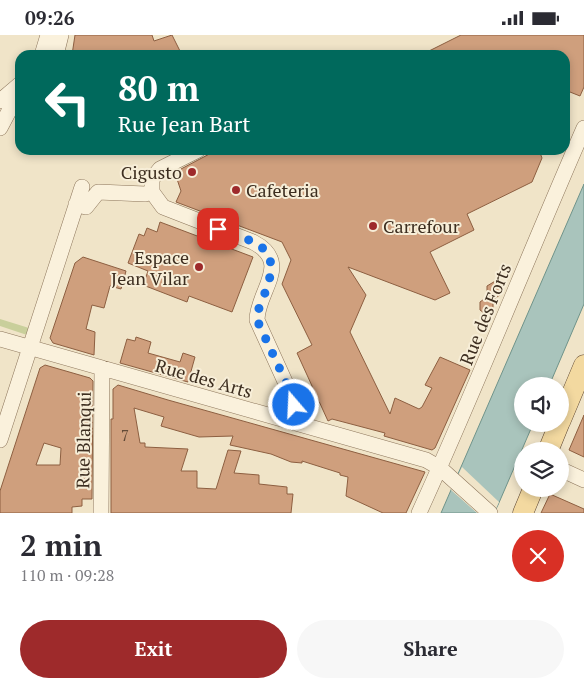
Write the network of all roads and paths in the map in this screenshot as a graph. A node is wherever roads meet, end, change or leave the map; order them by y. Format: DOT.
graph roads {
  1 [pos="48,35"];
  2 [pos="61,35"];
  3 [pos="44,50"];
  4 [pos="57,50"];
  5 [pos="15,88"];
  6 [pos="0,101"];
  7 [pos="15,105"];
  8 [pos="0,128"];
  9 [pos="584,129"];
  10 [pos="189,155"];
  11 [pos="82,187"];
  12 [pos="152,192"];
  13 [pos="76,204"];
  14 [pos="0,339"];
  15 [pos="30,348"];
  16 [pos="584,365"];
  17 [pos="102,369"];
  18 [pos="578,394"];
  19 [pos="569,408"];
  20 [pos="291,421"];
  21 [pos="0,441"];
  22 [pos="440,468"];
  23 [pos="569,473"];
  24 [pos="584,480"];
  25 [pos="530,497"];
  26 [pos="101,513"];
  27 [pos="419,513"];
  28 [pos="490,513"];
  29 [pos="523,513"];
  1 -- 3 [label="street"];
  2 -- 4 [label="street"];
  5 -- 6 [label="street"];
  7 -- 8 [label="street"];
  9 -- 22 [label="street, Rue des Forts"];
  10 -- 12 [label="street"];
  11 -- 13 [label="street"];
  12 -- 13 [label="street"];
  12 -- 20 [label="street"];
  13 -- 15 [label="street"];
  14 -- 15 [label="street, Rue des Arts"];
  15 -- 17 [label="street, Rue des Arts"];
  15 -- 21 [label="street"];
  16 -- 18 [label="main road"];
  17 -- 20 [label="street, Rue des Arts"];
  17 -- 26 [label="street, Rue Blanqui"];
  18 -- 19 [label="main road"];
  20 -- 22 [label="street, Rue des Arts"];
  22 -- 27 [label="street, Rue des Forts"];
  22 -- 28 [label="street, Rue des Arts"];
  23 -- 24 [label="street"];
  25 -- 29 [label="main road"];
}
